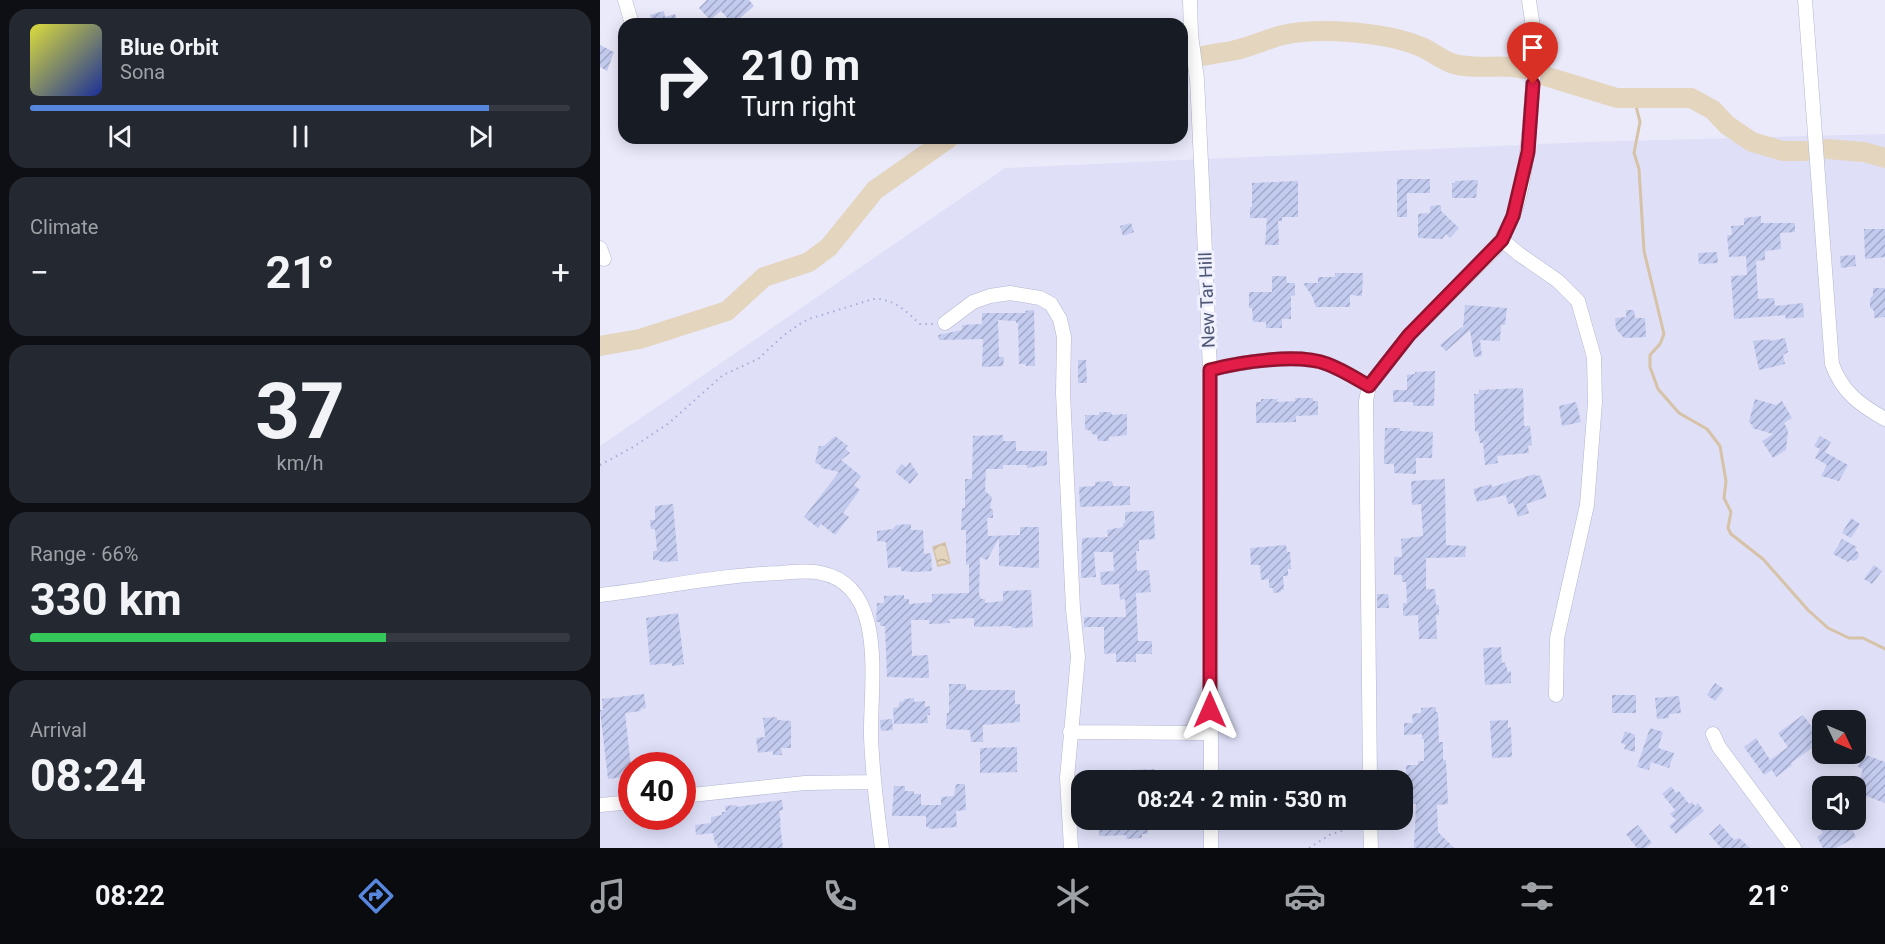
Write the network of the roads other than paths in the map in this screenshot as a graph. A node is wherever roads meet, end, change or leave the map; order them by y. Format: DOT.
graph roads {
  1 [pos="625,0"];
  2 [pos="1190,0"];
  3 [pos="1529,0"];
  4 [pos="1805,0"];
  5 [pos="630,18"];
  6 [pos="1502,240"];
  7 [pos="945,323"];
  8 [pos="1210,370"];
  9 [pos="1369,386"];
  10 [pos="1885,419"];
  11 [pos="600,595"];
  12 [pos="1556,694"];
  13 [pos="1070,732"];
  14 [pos="1210,733"];
  15 [pos="1713,734"];
  16 [pos="1211,770"];
  17 [pos="1370,770"];
  18 [pos="873,782"];
  19 [pos="696,795"];
  20 [pos="618,803"];
  21 [pos="600,805"];
  22 [pos="1211,830"];
  23 [pos="1367,830"];
  24 [pos="882,848"];
  25 [pos="1071,848"];
  26 [pos="1211,848"];
  27 [pos="1371,848"];
  28 [pos="1794,848"];
  1 -- 5 [label="street"];
  2 -- 8 [label="street, New Tar Hill"];
  3 -- 6 [label="street"];
  4 -- 10 [label="street"];
  6 -- 9 [label="street"];
  6 -- 12 [label="street"];
  7 -- 13 [label="street"];
  8 -- 9 [label="street"];
  8 -- 14 [label="street, New Tar Hill"];
  9 -- 17 [label="street"];
  11 -- 18 [label="street"];
  13 -- 14 [label="street"];
  13 -- 25 [label="street"];
  14 -- 16 [label="street, New Tar Hill"];
  15 -- 28 [label="street"];
  18 -- 19 [label="street"];
  18 -- 24 [label="street"];
  20 -- 21 [label="street"];
  22 -- 26 [label="street"];
  23 -- 27 [label="street"];
}
